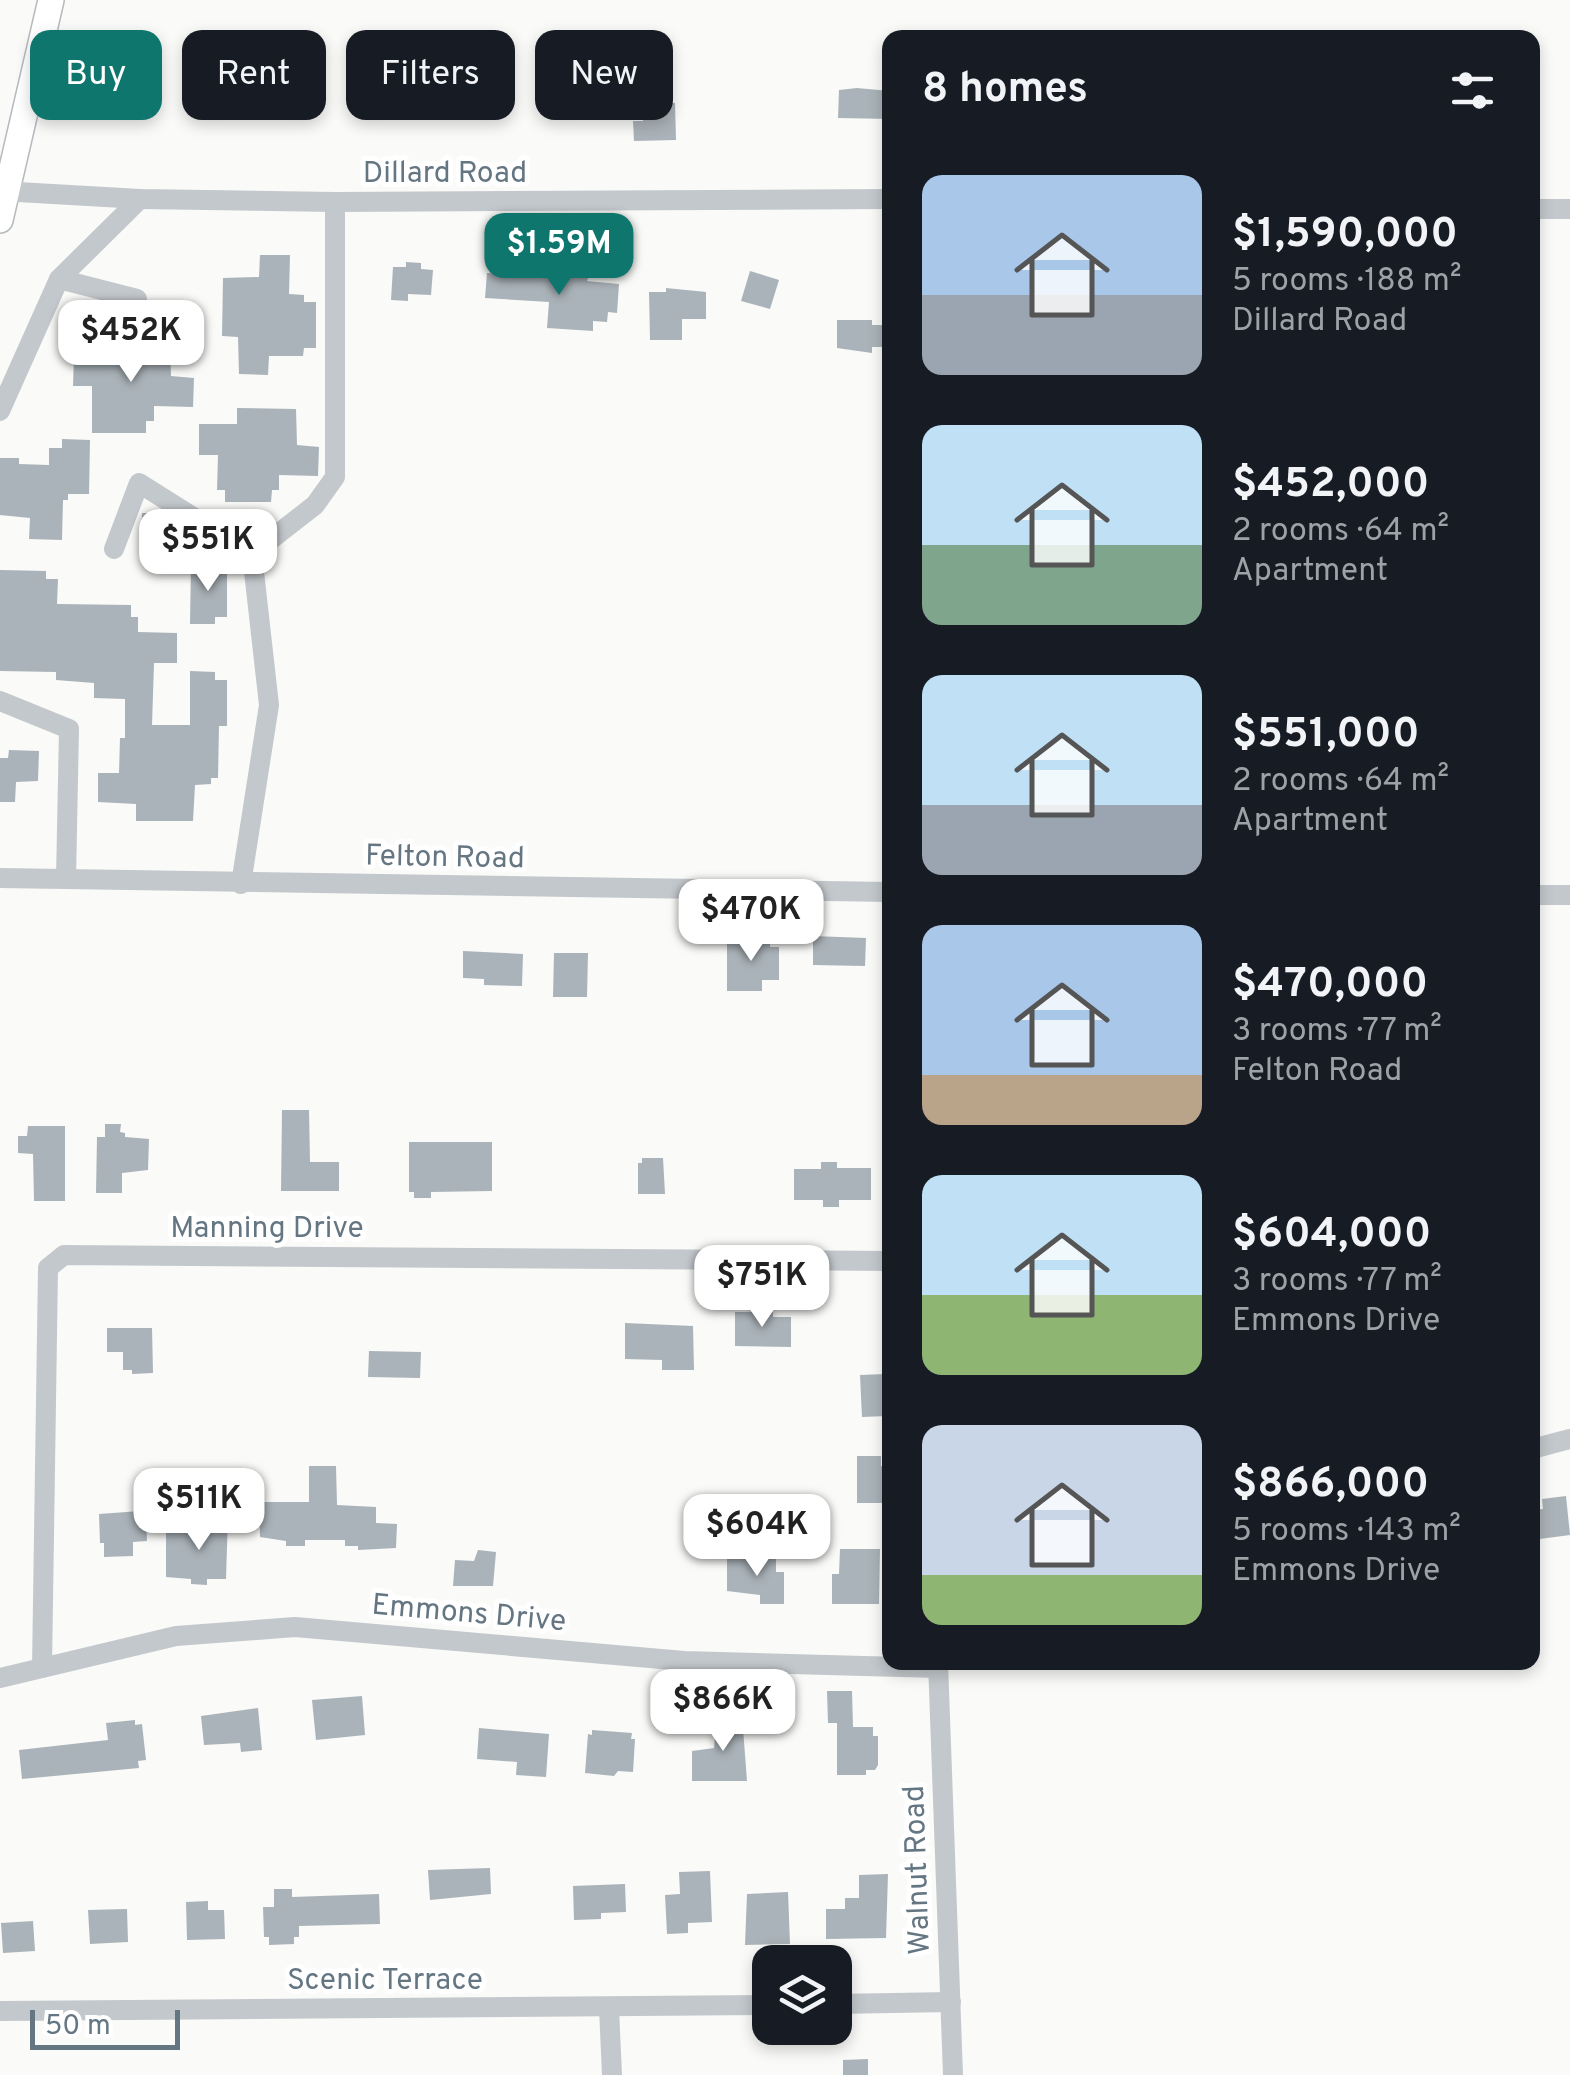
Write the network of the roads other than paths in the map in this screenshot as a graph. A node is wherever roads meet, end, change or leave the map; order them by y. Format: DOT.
graph roads {
  1 [pos="51,0"];
  2 [pos="4,192"];
  3 [pos="140,199"];
  4 [pos="882,200"];
  5 [pos="335,202"];
  6 [pos="1540,209"];
  7 [pos="1570,209"];
  8 [pos="0,220"];
  9 [pos="59,279"];
  10 [pos="138,298"];
  11 [pos="0,411"];
  12 [pos="114,549"];
  13 [pos="252,554"];
  14 [pos="0,701"];
  15 [pos="0,878"];
  16 [pos="66,879"];
  17 [pos="241,884"];
  18 [pos="882,892"];
  19 [pos="1540,895"];
  20 [pos="1570,895"];
  21 [pos="882,1261"];
  22 [pos="1570,1439"];
  23 [pos="1540,1447"];
  24 [pos="882,1664"];
  25 [pos="42,1668"];
  26 [pos="938,1670"];
  27 [pos="0,1678"];
  28 [pos="951,2002"];
  29 [pos="852,2004"];
  30 [pos="752,2005"];
  31 [pos="609,2008"];
  32 [pos="0,2011"];
  33 [pos="612,2075"];
  34 [pos="953,2075"];
  1 -- 2 [label="main road"];
  2 -- 3 [label="street, Dillard Road"];
  2 -- 8 [label="main road"];
  3 -- 5 [label="street, Dillard Road"];
  3 -- 9 [label="street"];
  4 -- 5 [label="street, Dillard Road"];
  5 -- 13 [label="street"];
  6 -- 7 [label="street"];
  9 -- 10 [label="street"];
  9 -- 11 [label="street"];
  12 -- 13 [label="street"];
  13 -- 17 [label="street"];
  14 -- 16 [label="street"];
  15 -- 16 [label="street, Felton Road"];
  16 -- 17 [label="street, Felton Road"];
  17 -- 18 [label="street, Felton Road"];
  19 -- 20 [label="street"];
  21 -- 25 [label="street, Manning Drive"];
  22 -- 23 [label="street"];
  24 -- 25 [label="street, Emmons Drive"];
  25 -- 27 [label="street, Emmons Drive"];
  26 -- 28 [label="street, Walnut Road"];
  28 -- 29 [label="street"];
  28 -- 34 [label="street, Walnut Road"];
  30 -- 31 [label="street, Scenic Terrace"];
  31 -- 32 [label="street, Scenic Terrace"];
  31 -- 33 [label="street"];
}
